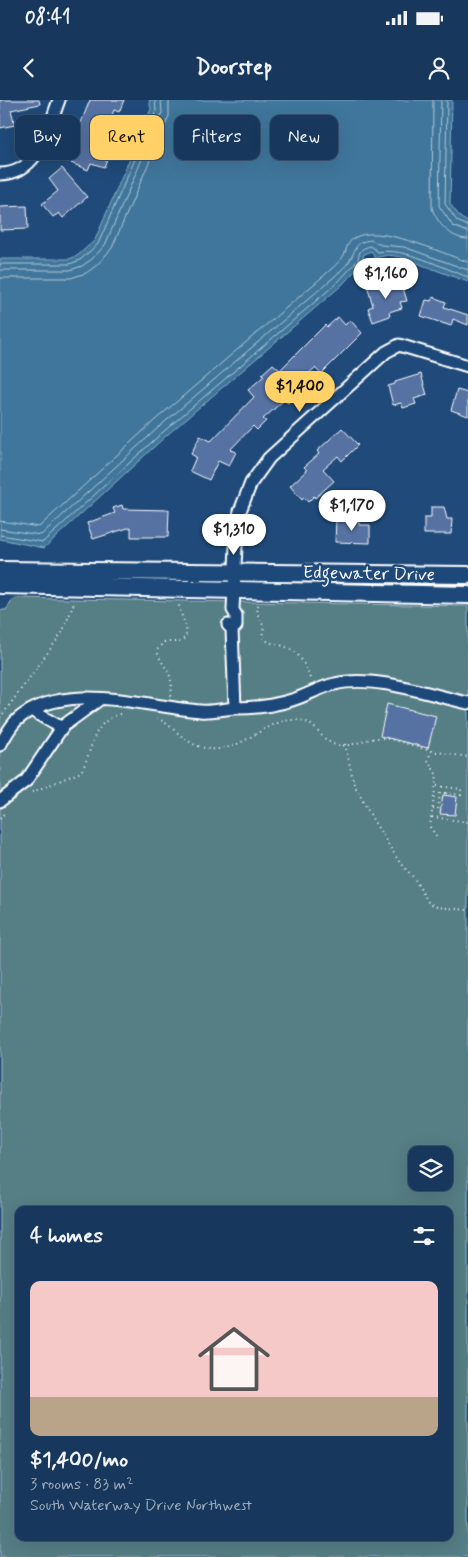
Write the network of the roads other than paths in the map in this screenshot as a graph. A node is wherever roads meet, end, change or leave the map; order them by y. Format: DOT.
graph roads {
  1 [pos="59,100"];
  2 [pos="0,174"];
  3 [pos="468,366"];
  4 [pos="0,570"];
  5 [pos="235,572"];
  6 [pos="468,575"];
  7 [pos="0,585"];
  8 [pos="234,590"];
  9 [pos="468,595"];
  10 [pos="100,699"];
  11 [pos="468,703"];
  12 [pos="235,708"];
  13 [pos="31,710"];
  14 [pos="62,728"];
  15 [pos="0,745"];
  16 [pos="0,801"];
  1 -- 2 [label="street"];
  3 -- 5 [label="street"];
  4 -- 5 [label="street, Edgewater Drive"];
  5 -- 6 [label="street, Edgewater Drive"];
  5 -- 8 [label="street"];
  7 -- 8 [label="street, Edgewater Drive"];
  8 -- 9 [label="street, Edgewater Drive"];
  8 -- 12 [label="street"];
  10 -- 12 [label="street"];
  10 -- 13 [label="street"];
  10 -- 14 [label="street"];
  11 -- 12 [label="street"];
  13 -- 14 [label="street"];
  13 -- 15 [label="street"];
  14 -- 16 [label="street"];
}
